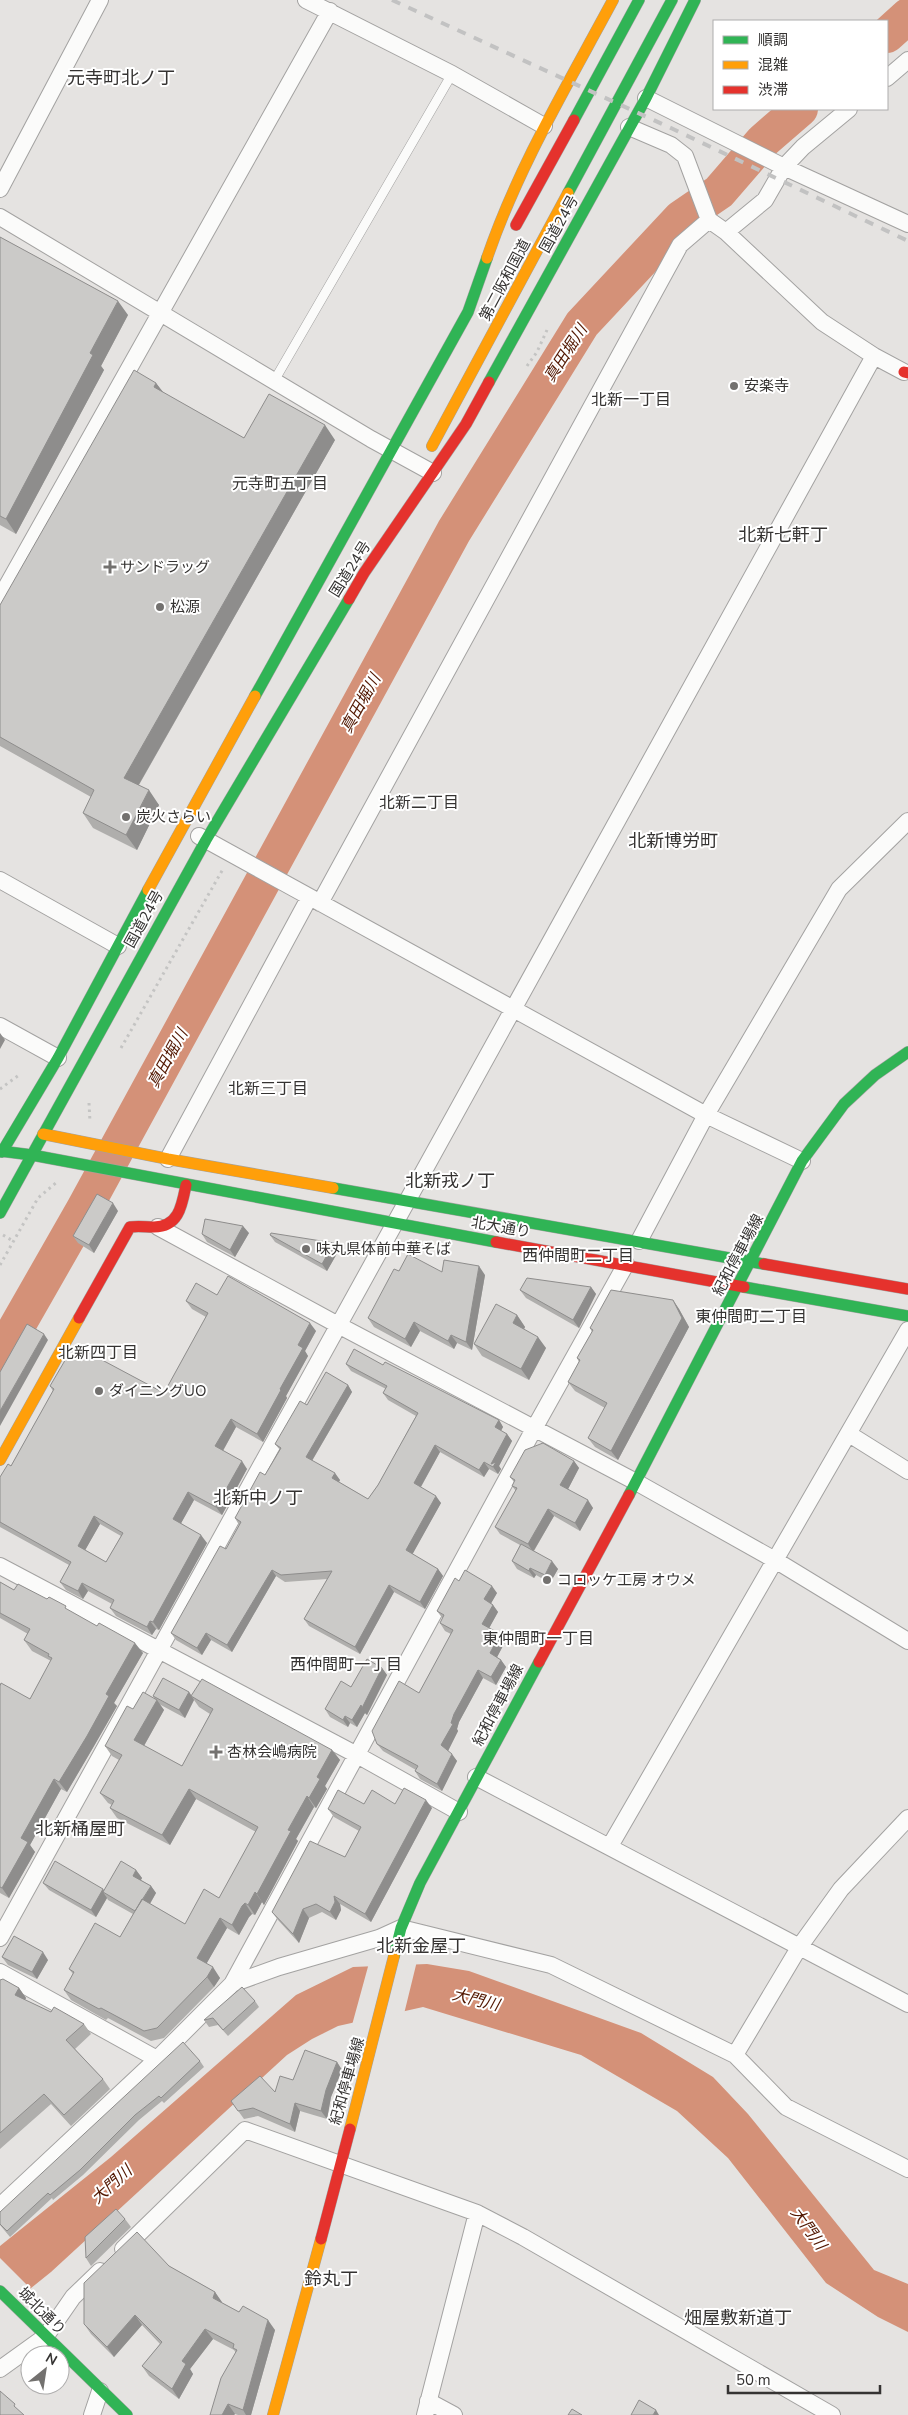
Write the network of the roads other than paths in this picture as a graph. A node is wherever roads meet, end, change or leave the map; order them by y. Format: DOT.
graph roads {
  1 [pos="100,0"];
  2 [pos="306,0"];
  3 [pos="613,0"];
  4 [pos="639,0"];
  5 [pos="672,0"];
  6 [pos="695,0"];
  7 [pos="330,11"];
  8 [pos="908,60"];
  9 [pos="452,74"];
  10 [pos="888,77"];
  11 [pos="646,98"];
  12 [pos="848,110"];
  13 [pos="544,126"];
  14 [pos="629,127"];
  15 [pos="780,165"];
  16 [pos="0,189"];
  17 [pos="0,216"];
  18 [pos="710,220"];
  19 [pos="908,224"];
  20 [pos="726,232"];
  21 [pos="161,312"];
  22 [pos="468,312"];
  23 [pos="874,356"];
  24 [pos="906,373"];
  25 [pos="274,381"];
  26 [pos="391,450"];
  27 [pos="427,470"];
  28 [pos="0,598"];
  29 [pos="908,821"];
  30 [pos="182,827"];
  31 [pos="206,840"];
  32 [pos="0,880"];
  33 [pos="314,900"];
  34 [pos="118,946"];
  35 [pos="513,1010"];
  36 [pos="0,1026"];
  37 [pos="908,1052"];
  38 [pos="58,1058"];
  39 [pos="706,1115"];
  40 [pos="0,1128"];
  41 [pos="29,1132"];
  42 [pos="1,1153"];
  43 [pos="32,1155"];
  44 [pos="168,1159"];
  45 [pos="802,1161"];
  46 [pos="186,1185"];
  47 [pos="409,1200"];
  48 [pos="0,1213"];
  49 [pos="396,1224"];
  50 [pos="158,1227"];
  51 [pos="639,1241"];
  52 [pos="751,1261"];
  53 [pos="626,1264"];
  54 [pos="739,1285"];
  55 [pos="908,1289"];
  56 [pos="908,1316"];
  57 [pos="340,1326"];
  58 [pos="908,1330"];
  59 [pos="535,1427"];
  60 [pos="849,1434"];
  61 [pos="0,1460"];
  62 [pos="908,1471"];
  63 [pos="636,1482"];
  64 [pos="775,1560"];
  65 [pos="0,1566"];
  66 [pos="908,1642"];
  67 [pos="161,1650"];
  68 [pos="357,1755"];
  69 [pos="476,1777"];
  70 [pos="459,1812"];
  71 [pos="908,1818"];
  72 [pos="610,1846"];
  73 [pos="401,1928"];
  74 [pos="0,1938"];
  75 [pos="800,1946"];
  76 [pos="0,1972"];
  77 [pos="232,1984"];
  78 [pos="908,2004"];
  79 [pos="735,2054"];
  80 [pos="157,2059"];
  81 [pos="340,2163"];
  82 [pos="908,2168"];
  83 [pos="0,2206"];
  84 [pos="477,2213"];
  85 [pos="0,2290"];
  86 [pos="46,2336"];
  87 [pos="0,2369"];
  88 [pos="100,2391"];
  89 [pos="427,2408"];
  90 [pos="805,2409"];
  91 [pos="92,2415"];
  92 [pos="127,2415"];
  93 [pos="273,2415"];
  94 [pos="454,2415"];
  95 [pos="832,2415"];
  1 -- 16 [label="street"];
  2 -- 7 [label="street"];
  3 -- 13 [label="main road, 国道24号"];
  4 -- 22 [label="main road, 第二阪和国道"];
  5 -- 27 [label="main road, 第二阪和国道"];
  6 -- 11 [label="main road, 国道24号"];
  7 -- 9 [label="street"];
  7 -- 21 [label="street"];
  8 -- 10 [label="street"];
  9 -- 13 [label="street"];
  9 -- 25 [label="lane"];
  11 -- 14 [label="main road, 国道24号"];
  11 -- 15 [label="street"];
  12 -- 15 [label="street"];
  13 -- 22 [label="main road, 国道24号"];
  14 -- 18 [label="street"];
  14 -- 27 [label="main road, 国道24号"];
  15 -- 19 [label="street"];
  15 -- 20 [label="street"];
  17 -- 21 [label="street"];
  18 -- 20 [label="street"];
  18 -- 33 [label="street"];
  20 -- 23 [label="street"];
  21 -- 25 [label="street"];
  21 -- 28 [label="street"];
  22 -- 26 [label="main road, 国道24号"];
  23 -- 24 [label="street"];
  23 -- 35 [label="street"];
  25 -- 26 [label="street"];
  26 -- 27 [label="street"];
  26 -- 30 [label="main road, 国道24号"];
  27 -- 31 [label="main road, 国道24号"];
  29 -- 39 [label="street"];
  30 -- 31 [label="street"];
  30 -- 34 [label="main road, 国道24号"];
  31 -- 33 [label="street"];
  31 -- 41 [label="main road, 国道24号"];
  32 -- 34 [label="street"];
  33 -- 35 [label="street"];
  33 -- 44 [label="street"];
  34 -- 38 [label="main road, 国道24号"];
  35 -- 39 [label="street"];
  35 -- 47 [label="street"];
  36 -- 38 [label="street"];
  37 -- 45 [label="main road, 紀和停車場線"];
  38 -- 41 [label="main road, 国道24号"];
  39 -- 45 [label="street"];
  39 -- 51 [label="street"];
  40 -- 41 [label="main road"];
  41 -- 42 [label="main road, 国道24号"];
  41 -- 43 [label="main road, 国道24号"];
  41 -- 44 [label="main road, 北大通り"];
  42 -- 43 [label="main road"];
  43 -- 46 [label="main road, 北大通り"];
  43 -- 48 [label="main road, 国道24号"];
  44 -- 47 [label="main road, 北大通り"];
  45 -- 52 [label="main road, 紀和停車場線"];
  46 -- 49 [label="main road, 北大通り"];
  46 -- 50 [label="main road"];
  47 -- 49 [label="street"];
  47 -- 51 [label="main road, 北大通り"];
  49 -- 53 [label="main road, 北大通り"];
  49 -- 57 [label="street"];
  50 -- 57 [label="street"];
  50 -- 61 [label="main road"];
  51 -- 52 [label="main road, 北大通り"];
  52 -- 54 [label="main road, 紀和停車場線"];
  52 -- 55 [label="main road, 北大通り"];
  53 -- 54 [label="main road, 北大通り"];
  53 -- 59 [label="street"];
  54 -- 56 [label="main road, 北大通り"];
  54 -- 63 [label="main road, 紀和停車場線"];
  57 -- 59 [label="street"];
  57 -- 67 [label="street"];
  58 -- 60 [label="street"];
  59 -- 63 [label="street"];
  59 -- 68 [label="street"];
  60 -- 62 [label="street"];
  60 -- 64 [label="street"];
  63 -- 64 [label="street"];
  63 -- 69 [label="main road, 紀和停車場線"];
  64 -- 66 [label="street"];
  64 -- 72 [label="street"];
  65 -- 67 [label="street"];
  67 -- 68 [label="street"];
  67 -- 74 [label="street"];
  68 -- 70 [label="street"];
  68 -- 77 [label="street"];
  69 -- 70 [label="main road, 紀和停車場線"];
  69 -- 72 [label="street"];
  70 -- 73 [label="main road, 紀和停車場線"];
  71 -- 75 [label="street"];
  72 -- 75 [label="street"];
  73 -- 77 [label="street"];
  73 -- 79 [label="street"];
  73 -- 81 [label="main road, 紀和停車場線"];
  75 -- 78 [label="street"];
  75 -- 79 [label="street"];
  76 -- 80 [label="street"];
  77 -- 80 [label="street"];
  79 -- 82 [label="street"];
  80 -- 83 [label="street"];
  81 -- 84 [label="street"];
  81 -- 86 [label="street"];
  81 -- 93 [label="main road, 紀和停車場線"];
  84 -- 89 [label="street"];
  84 -- 90 [label="street"];
  85 -- 86 [label="main road, 城北通り"];
  86 -- 87 [label="street"];
  86 -- 88 [label="main road, 城北通り"];
  88 -- 91 [label="street"];
  88 -- 92 [label="main road, 城北通り"];
  89 -- 94 [label="street"];
  90 -- 95 [label="street"];
}
